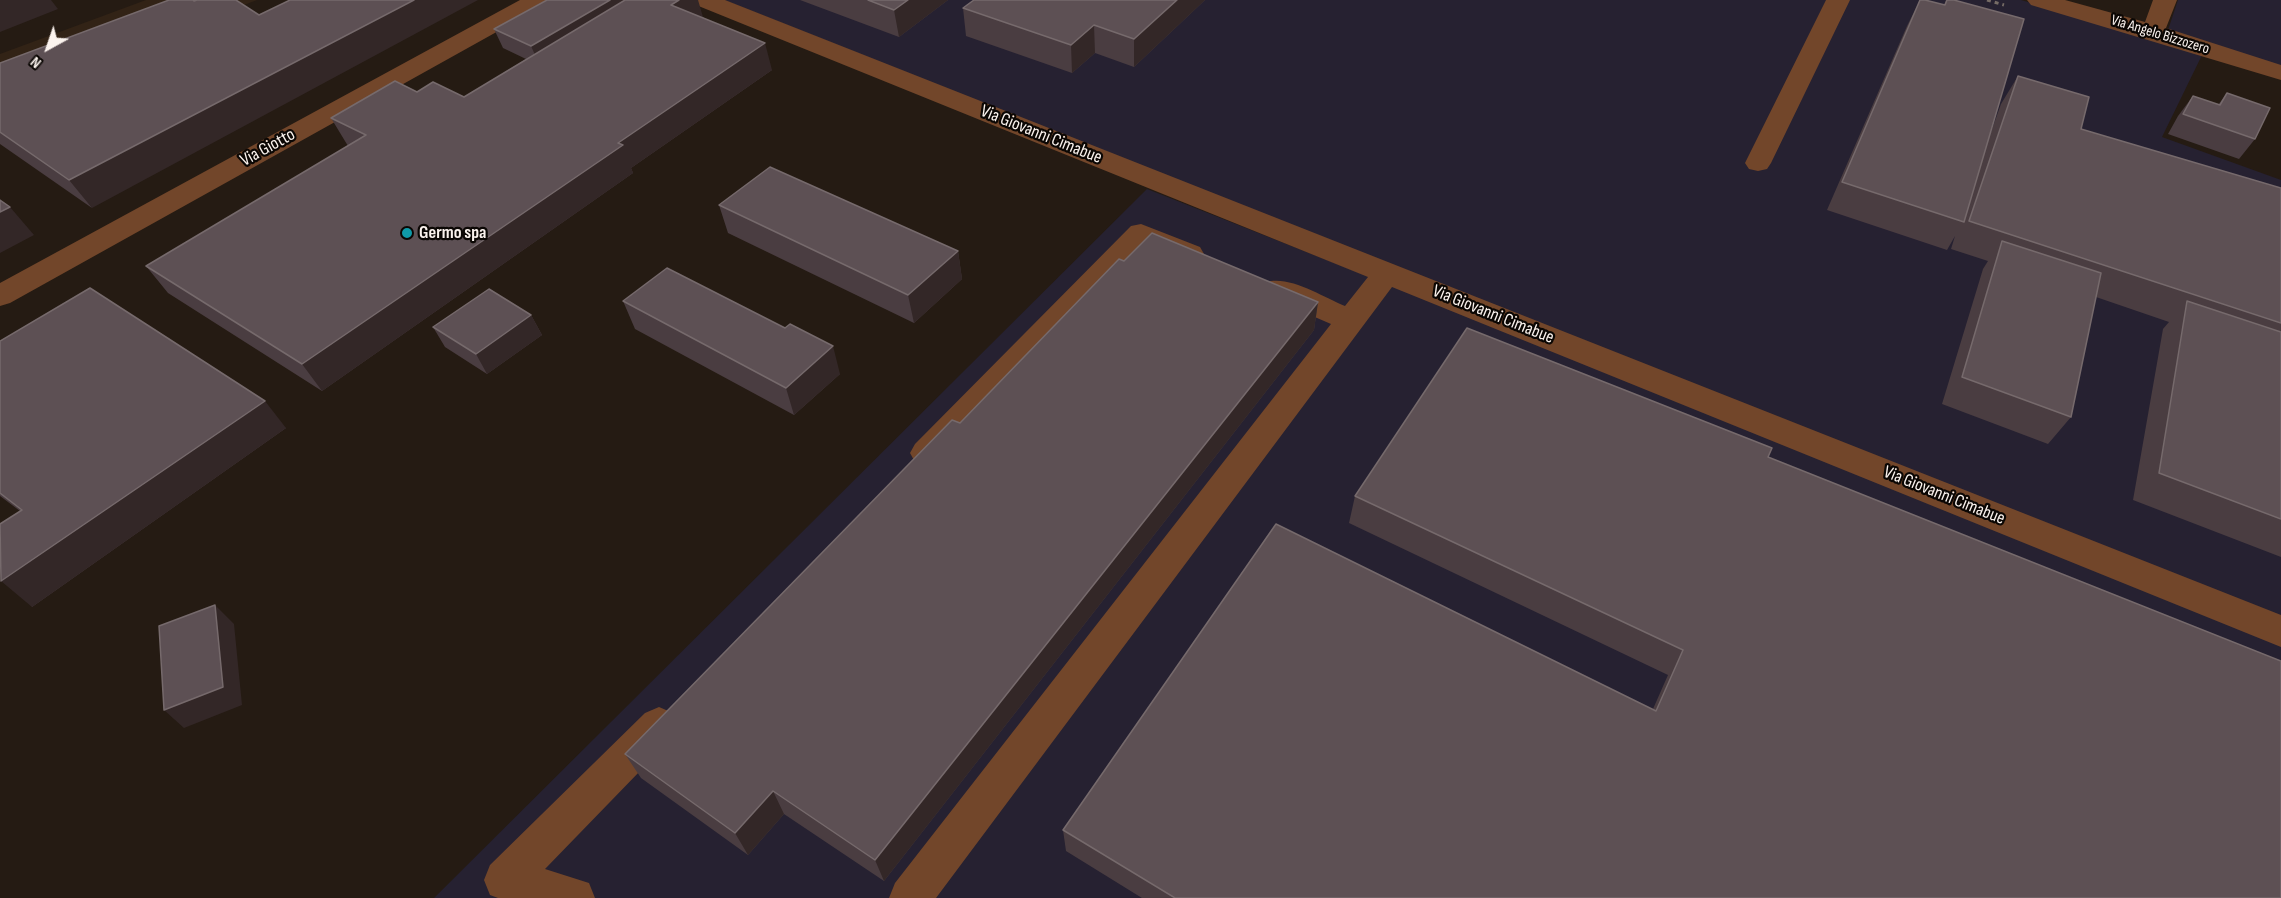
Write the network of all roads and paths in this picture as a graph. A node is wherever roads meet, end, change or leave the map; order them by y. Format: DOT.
graph roads {
  1 [pos="537,0"];
  2 [pos="704,0"];
  3 [pos="1838,0"];
  4 [pos="2038,0"];
  5 [pos="2165,0"];
  6 [pos="2153,32"];
  7 [pos="2281,72"];
  8 [pos="1758,163"];
  9 [pos="1218,265"];
  10 [pos="1387,273"];
  11 [pos="1251,279"];
  12 [pos="0,296"];
  13 [pos="1349,320"];
  14 [pos="909,471"];
  15 [pos="2281,631"];
  16 [pos="682,701"];
  17 [pos="574,898"];
  18 [pos="910,898"];
  1 -- 12 [label="street, Via Giotto"];
  2 -- 10 [label="street, Via Giovanni Cimabue"];
  3 -- 8 [label="street"];
  4 -- 6 [label="street, Via Angelo Bizzozero"];
  5 -- 6 [label="street"];
  6 -- 7 [label="street, Via Angelo Bizzozero"];
  9 -- 14 [label="street"];
  10 -- 13 [label="street"];
  10 -- 15 [label="street, Via Giovanni Cimabue"];
  11 -- 13 [label="street"];
  13 -- 18 [label="street"];
  16 -- 17 [label="street"];
}
